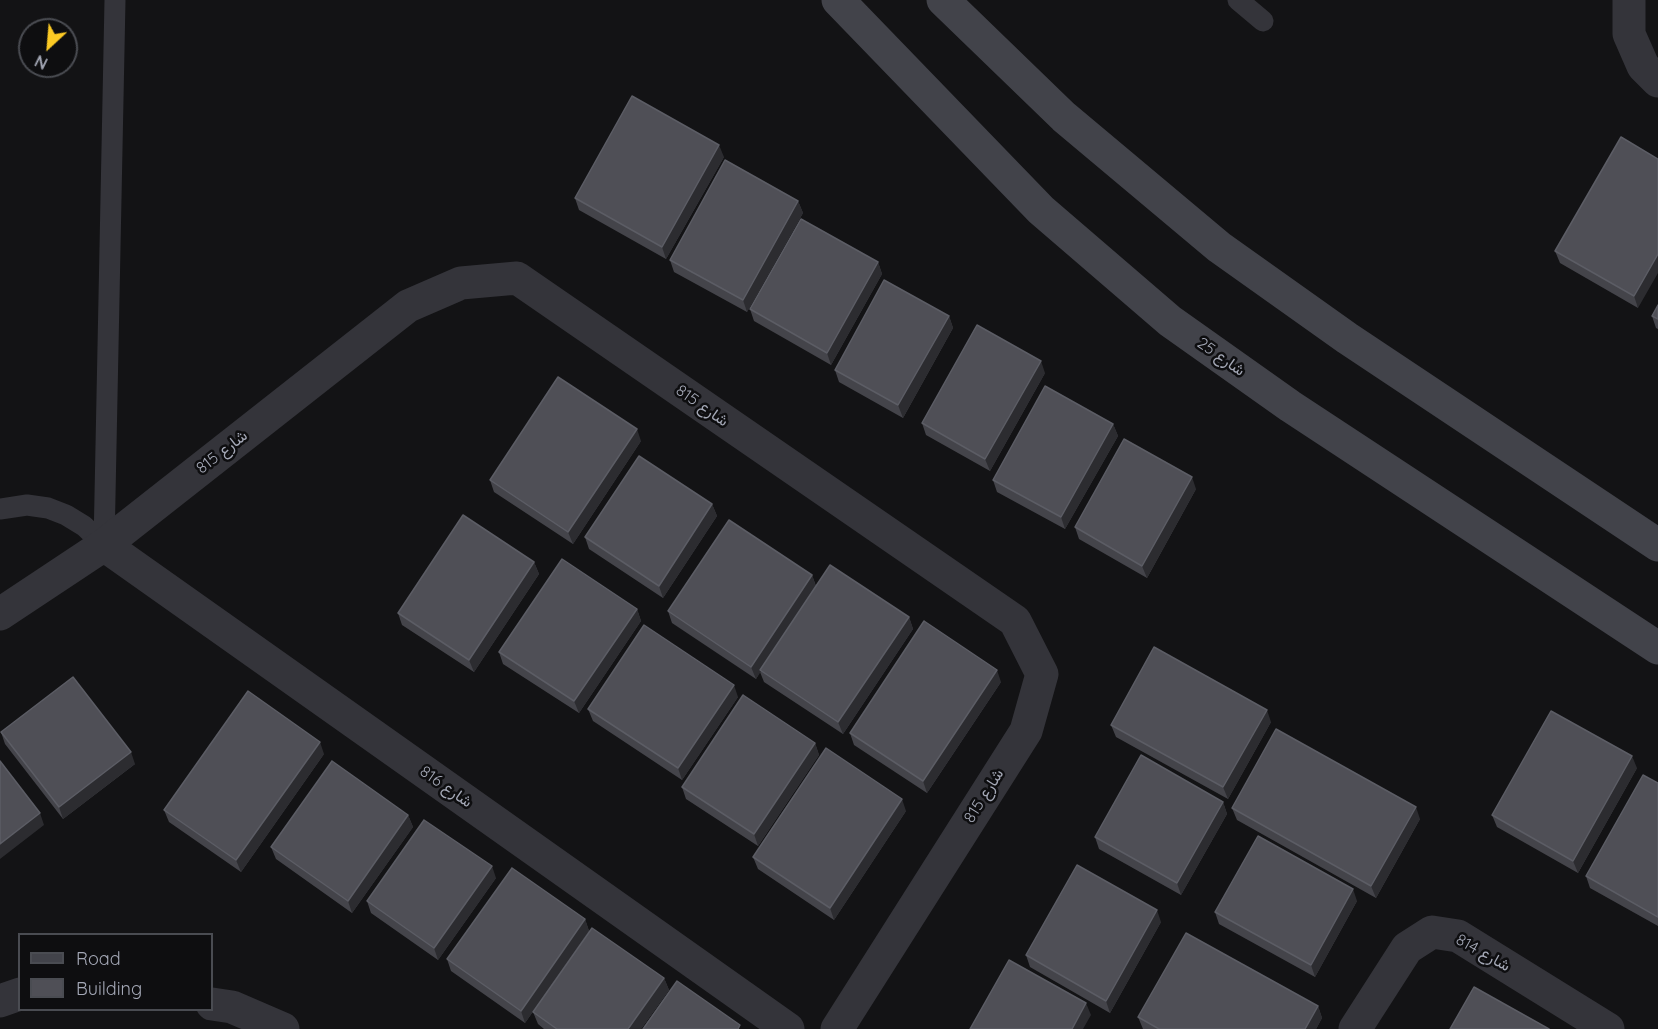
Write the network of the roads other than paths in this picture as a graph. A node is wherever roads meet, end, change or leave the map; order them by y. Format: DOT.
graph roads {
  1 [pos="115,0"];
  2 [pos="838,0"];
  3 [pos="1238,0"];
  4 [pos="1629,0"];
  5 [pos="951,3"];
  6 [pos="1263,21"];
  7 [pos="1658,81"];
  8 [pos="0,509"];
  9 [pos="104,545"];
  10 [pos="1658,545"];
  11 [pos="0,614"];
  12 [pos="1658,648"];
  13 [pos="18,995"];
  14 [pos="0,1001"];
  15 [pos="213,1004"];
  16 [pos="283,1029"];
  17 [pos="788,1029"];
  18 [pos="837,1029"];
  19 [pos="1355,1029"];
  20 [pos="1608,1029"];
  1 -- 9 [label="lane"];
  2 -- 12 [label="street, شارع 25"];
  3 -- 6 [label="lane"];
  4 -- 7 [label="street"];
  5 -- 10 [label="street"];
  8 -- 9 [label="lane"];
  9 -- 11 [label="street, شارع 815"];
  9 -- 17 [label="street, شارع 816"];
  9 -- 18 [label="street, شارع 815"];
  13 -- 14 [label="street"];
  15 -- 16 [label="street"];
  19 -- 20 [label="street, شارع 814"];
}
